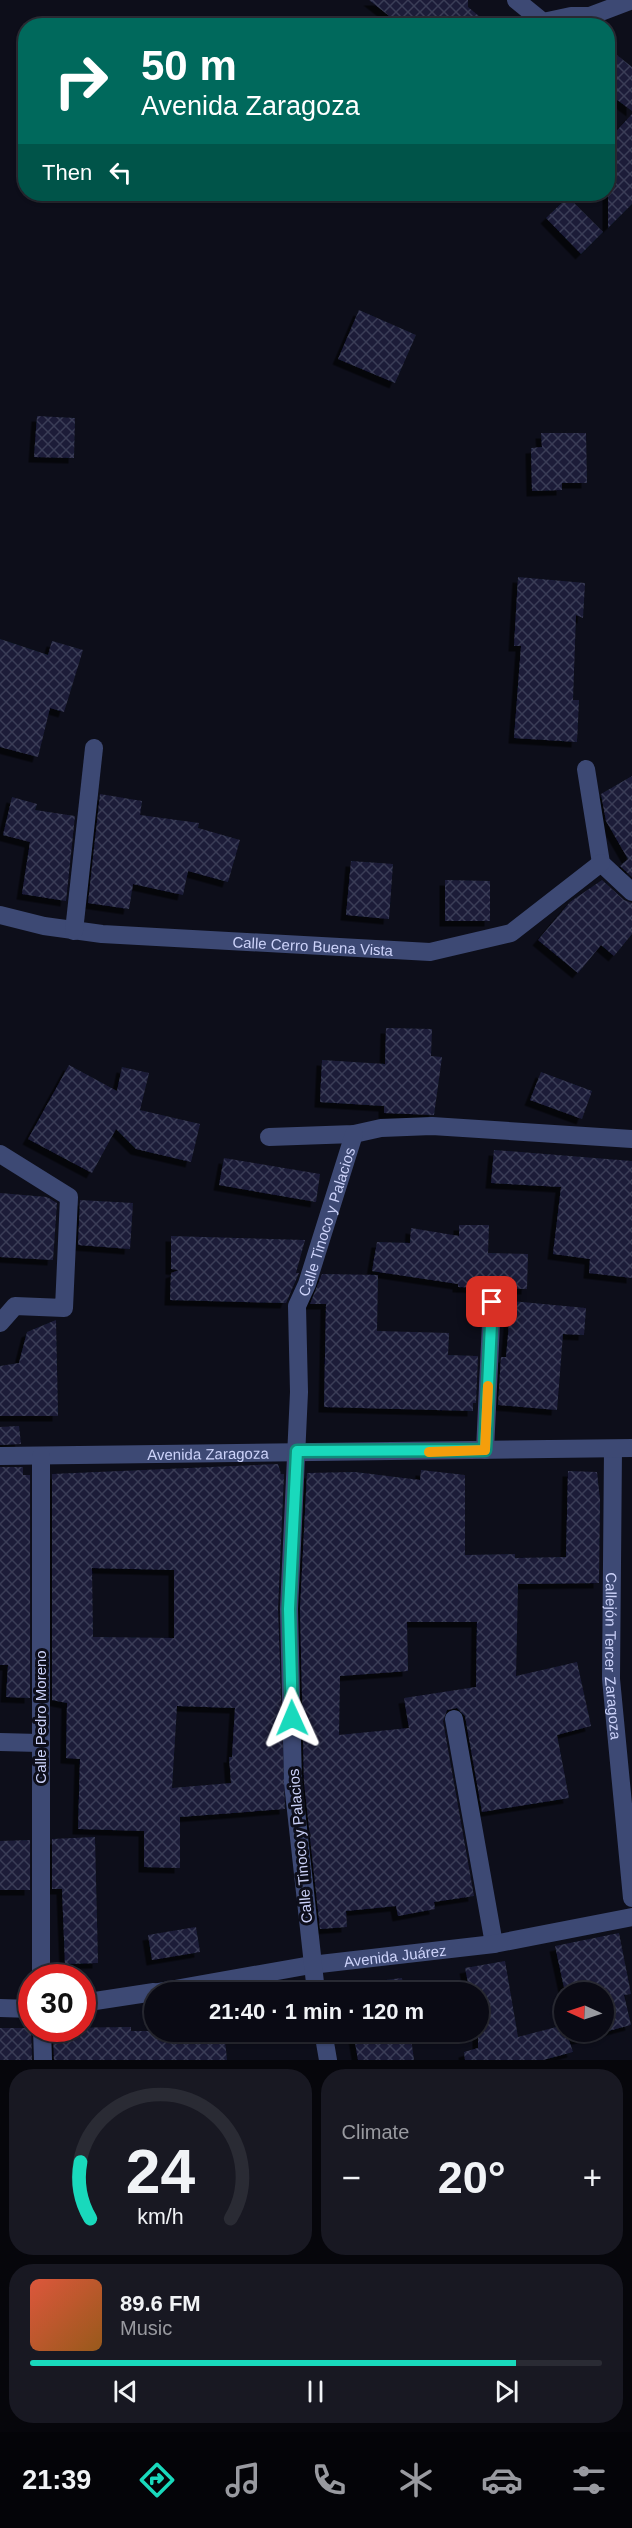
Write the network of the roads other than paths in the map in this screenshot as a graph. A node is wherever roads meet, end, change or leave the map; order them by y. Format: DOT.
graph roads {
  1 [pos="516,0"];
  2 [pos="632,0"];
  3 [pos="538,18"];
  4 [pos="578,18"];
  5 [pos="94,748"];
  6 [pos="586,769"];
  7 [pos="601,863"];
  8 [pos="632,892"];
  9 [pos="0,915"];
  10 [pos="74,931"];
  11 [pos="354,1134"];
  12 [pos="269,1137"];
  13 [pos="632,1139"];
  14 [pos="0,1154"];
  15 [pos="492,1302"];
  16 [pos="0,1323"];
  17 [pos="632,1448"];
  18 [pos="613,1449"];
  19 [pos="485,1450"];
  20 [pos="297,1451"];
  21 [pos="0,1456"];
  22 [pos="41,1456"];
  23 [pos="454,1719"];
  24 [pos="0,1742"];
  25 [pos="39,1743"];
  26 [pos="632,1898"];
  27 [pos="632,1917"];
  28 [pos="494,1944"];
  29 [pos="41,1964"];
  30 [pos="311,1965"];
  31 [pos="213,1982"];
  32 [pos="314,1982"];
  33 [pos="144,1994"];
  34 [pos="96,2001"];
  35 [pos="0,2008"];
  36 [pos="18,2009"];
  37 [pos="42,2042"];
  38 [pos="325,2042"];
  39 [pos="43,2060"];
  40 [pos="328,2060"];
  1 -- 3 [label="street"];
  2 -- 4 [label="street"];
  5 -- 10 [label="street"];
  6 -- 7 [label="street"];
  7 -- 8 [label="street"];
  7 -- 10 [label="street, Calle Cerro Buena Vista"];
  9 -- 10 [label="street, Calle Cerro Buena Vista"];
  11 -- 12 [label="street"];
  11 -- 13 [label="street"];
  11 -- 20 [label="street, Calle Tinoco y Palacios"];
  14 -- 16 [label="street"];
  15 -- 19 [label="street"];
  17 -- 18 [label="street, Avenida Zaragoza"];
  18 -- 19 [label="street, Avenida Zaragoza"];
  18 -- 26 [label="street, Callejón Tercer Zaragoza"];
  19 -- 20 [label="street, Avenida Zaragoza"];
  20 -- 22 [label="street, Avenida Zaragoza"];
  20 -- 30 [label="street, Calle Tinoco y Palacios"];
  21 -- 22 [label="street, Avenida Zaragoza"];
  22 -- 25 [label="street, Calle Pedro Moreno"];
  23 -- 28 [label="street"];
  24 -- 25 [label="street"];
  25 -- 29 [label="street, Calle Pedro Moreno"];
  27 -- 28 [label="street, Avenida Juárez"];
  28 -- 30 [label="street, Avenida Juárez"];
  30 -- 31 [label="street, Avenida Juárez"];
  30 -- 32 [label="street, Calle Tinoco y Palacios"];
  33 -- 34 [label="street, Avenida Juárez"];
  35 -- 36 [label="street"];
  37 -- 39 [label="street"];
  38 -- 40 [label="street"];
}
